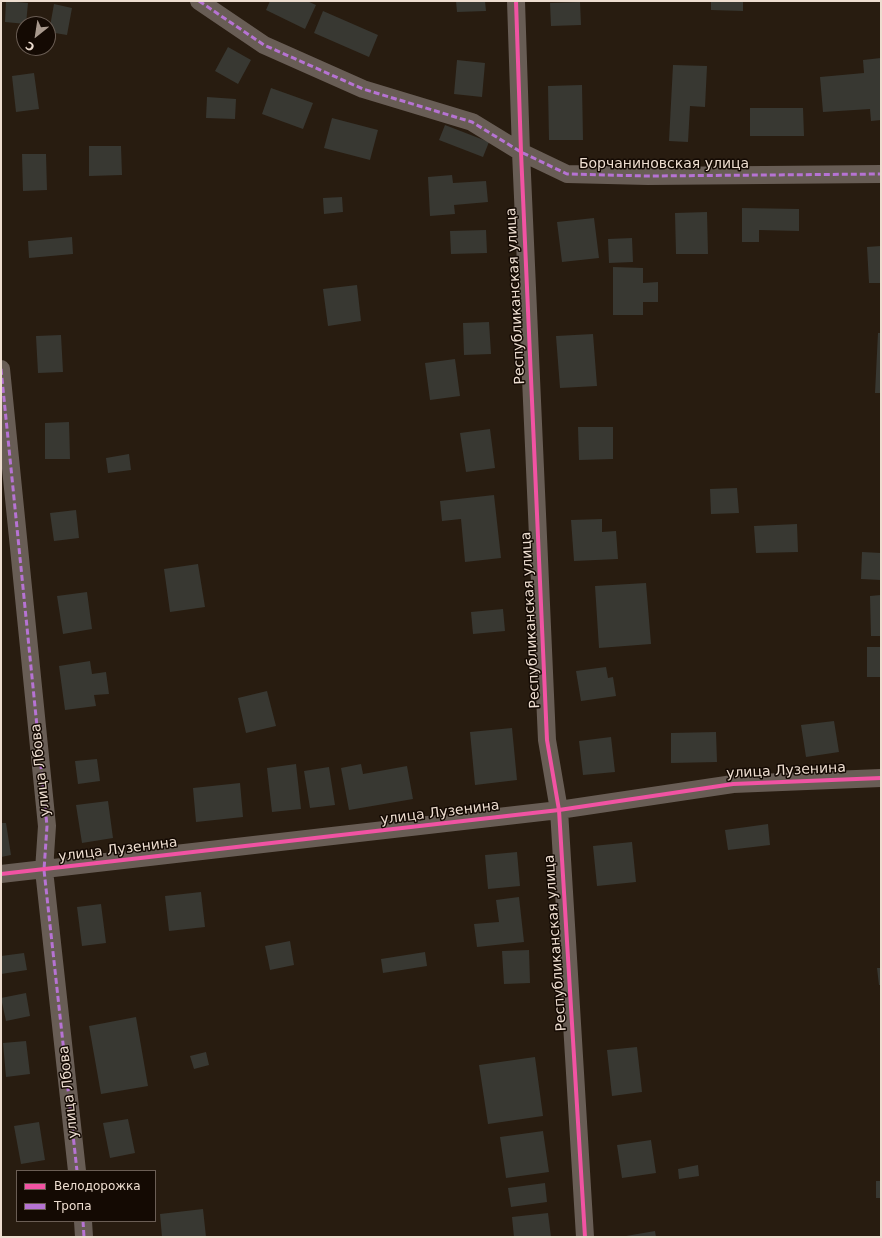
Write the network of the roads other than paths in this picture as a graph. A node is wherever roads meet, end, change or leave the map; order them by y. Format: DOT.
graph roads {
  1 [pos="199,1"];
  2 [pos="516,1"];
  3 [pos="521,152"];
  4 [pos="881,174"];
  5 [pos="1,369"];
  6 [pos="881,778"];
  7 [pos="559,810"];
  8 [pos="44,870"];
  9 [pos="1,874"];
  10 [pos="77,1170"];
  11 [pos="83,1222"];
  12 [pos="84,1237"];
  13 [pos="585,1237"];
  1 -- 3 [label="street, Борчаниновская улица"];
  2 -- 3 [label="street, Республиканская улица"];
  3 -- 4 [label="street, Борчаниновская улица"];
  3 -- 7 [label="street, Республиканская улица"];
  5 -- 8 [label="street, улица Лбова"];
  6 -- 7 [label="street, улица Лузенина"];
  7 -- 8 [label="street, улица Лузенина"];
  7 -- 13 [label="street, Республиканская улица"];
  8 -- 9 [label="street, улица Лузенина"];
  8 -- 10 [label="street, улица Лбова"];
  11 -- 12 [label="street"];
}
